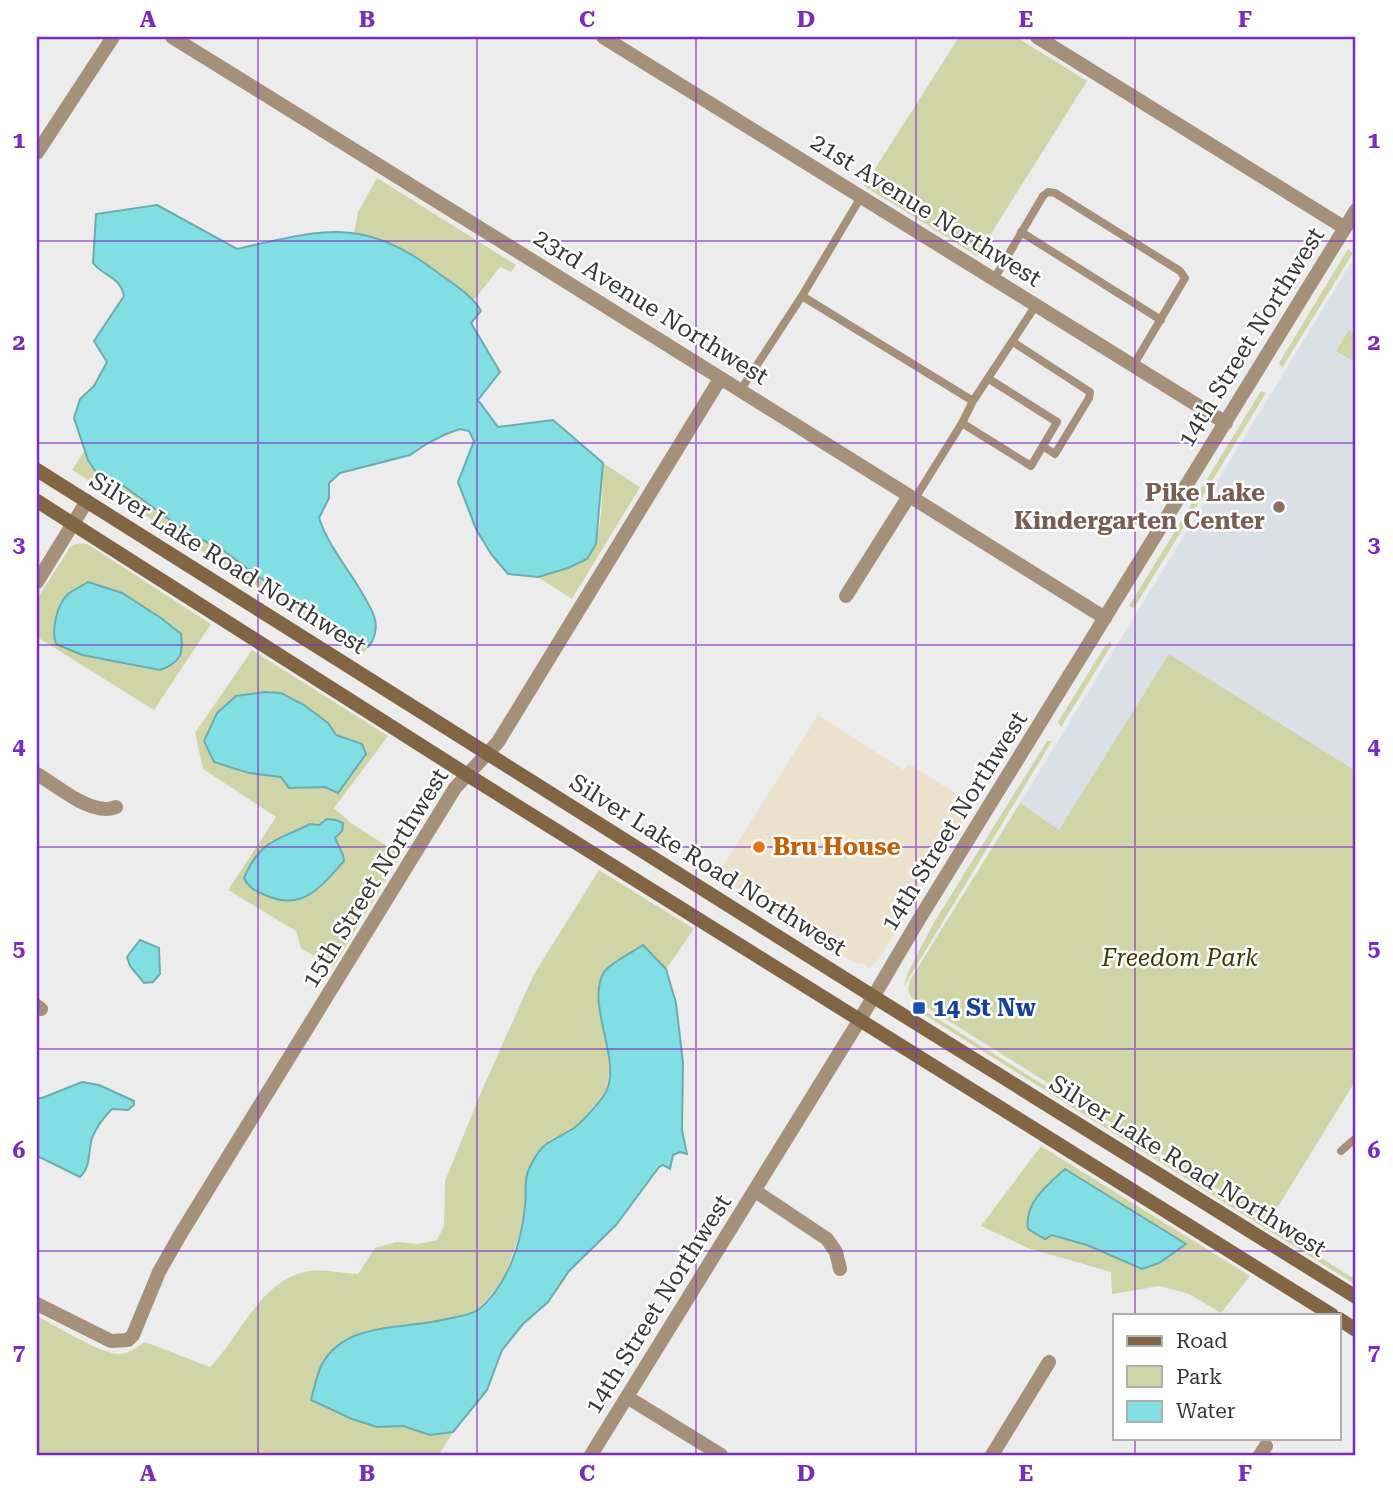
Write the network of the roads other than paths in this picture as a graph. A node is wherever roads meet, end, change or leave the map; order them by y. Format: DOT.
graph roads {
  1 [pos="113,37"];
  2 [pos="172,37"];
  3 [pos="603,37"];
  4 [pos="1037,37"];
  5 [pos="37,153"];
  6 [pos="861,197"];
  7 [pos="1356,210"];
  8 [pos="1345,228"];
  9 [pos="1021,232"];
  10 [pos="994,279"];
  11 [pos="802,296"];
  12 [pos="1036,305"];
  13 [pos="1161,320"];
  14 [pos="1013,342"];
  15 [pos="1133,366"];
  16 [pos="720,379"];
  17 [pos="989,379"];
  18 [pos="740,391"];
  19 [pos="973,401"];
  20 [pos="962,423"];
  21 [pos="1226,423"];
  22 [pos="1044,447"];
  23 [pos="37,470"];
  24 [pos="911,498"];
  25 [pos="37,501"];
  26 [pos="87,501"];
  27 [pos="73,523"];
  28 [pos="37,582"];
  29 [pos="846,596"];
  30 [pos="1105,618"];
  31 [pos="487,754"];
  32 [pos="37,774"];
  33 [pos="466,774"];
  34 [pos="116,807"];
  35 [pos="874,997"];
  36 [pos="859,1021"];
  37 [pos="1356,1138"];
  38 [pos="1341,1152"];
  39 [pos="755,1191"];
  40 [pos="839,1269"];
  41 [pos="1356,1297"];
  42 [pos="37,1304"];
  43 [pos="1330,1314"];
  44 [pos="1340,1320"];
  45 [pos="1356,1330"];
  46 [pos="1049,1362"];
  47 [pos="627,1397"];
  48 [pos="591,1455"];
  49 [pos="721,1455"];
  50 [pos="992,1455"];
  1 -- 5 [label="street"];
  2 -- 16 [label="street, 23rd Avenue Northwest"];
  3 -- 6 [label="street, 21st Avenue Northwest"];
  4 -- 8 [label="street"];
  6 -- 10 [label="street, 21st Avenue Northwest"];
  6 -- 11 [label="lane"];
  7 -- 8 [label="street, 14th Street Northwest"];
  8 -- 21 [label="street, 14th Street Northwest"];
  9 -- 10 [label="lane"];
  9 -- 13 [label="lane"];
  9 -- 13 [label="lane"];
  10 -- 12 [label="street, 21st Avenue Northwest"];
  11 -- 18 [label="lane"];
  11 -- 19 [label="lane"];
  12 -- 14 [label="lane"];
  12 -- 15 [label="street, 21st Avenue Northwest"];
  13 -- 15 [label="lane"];
  14 -- 17 [label="lane"];
  14 -- 22 [label="lane"];
  15 -- 21 [label="street, 21st Avenue Northwest"];
  16 -- 18 [label="street, 23rd Avenue Northwest"];
  16 -- 31 [label="street, 15th Street Northwest"];
  17 -- 19 [label="lane"];
  17 -- 22 [label="lane"];
  18 -- 24 [label="street, 23rd Avenue Northwest"];
  19 -- 20 [label="lane"];
  20 -- 22 [label="lane"];
  20 -- 24 [label="lane"];
  21 -- 30 [label="street, 14th Street Northwest"];
  23 -- 26 [label="main road, Silver Lake Road Northwest"];
  24 -- 29 [label="street"];
  24 -- 30 [label="street, 23rd Avenue Northwest"];
  25 -- 27 [label="main road"];
  26 -- 27 [label="street"];
  26 -- 31 [label="main road, Silver Lake Road Northwest"];
  27 -- 28 [label="street"];
  27 -- 33 [label="main road"];
  30 -- 35 [label="street, 14th Street Northwest"];
  31 -- 33 [label="street, 15th Street Northwest"];
  31 -- 35 [label="main road, Silver Lake Road Northwest"];
  32 -- 34 [label="street"];
  33 -- 36 [label="main road"];
  33 -- 42 [label="street, 15th Street Northwest"];
  35 -- 36 [label="street, 14th Street Northwest"];
  35 -- 41 [label="main road, Silver Lake Road Northwest"];
  36 -- 39 [label="street, 14th Street Northwest"];
  36 -- 43 [label="main road"];
  37 -- 38 [label="lane"];
  39 -- 40 [label="street"];
  39 -- 47 [label="street, 14th Street Northwest"];
  44 -- 45 [label="main road"];
  46 -- 50 [label="street"];
  47 -- 48 [label="street, 14th Street Northwest"];
  47 -- 49 [label="street"];
}
